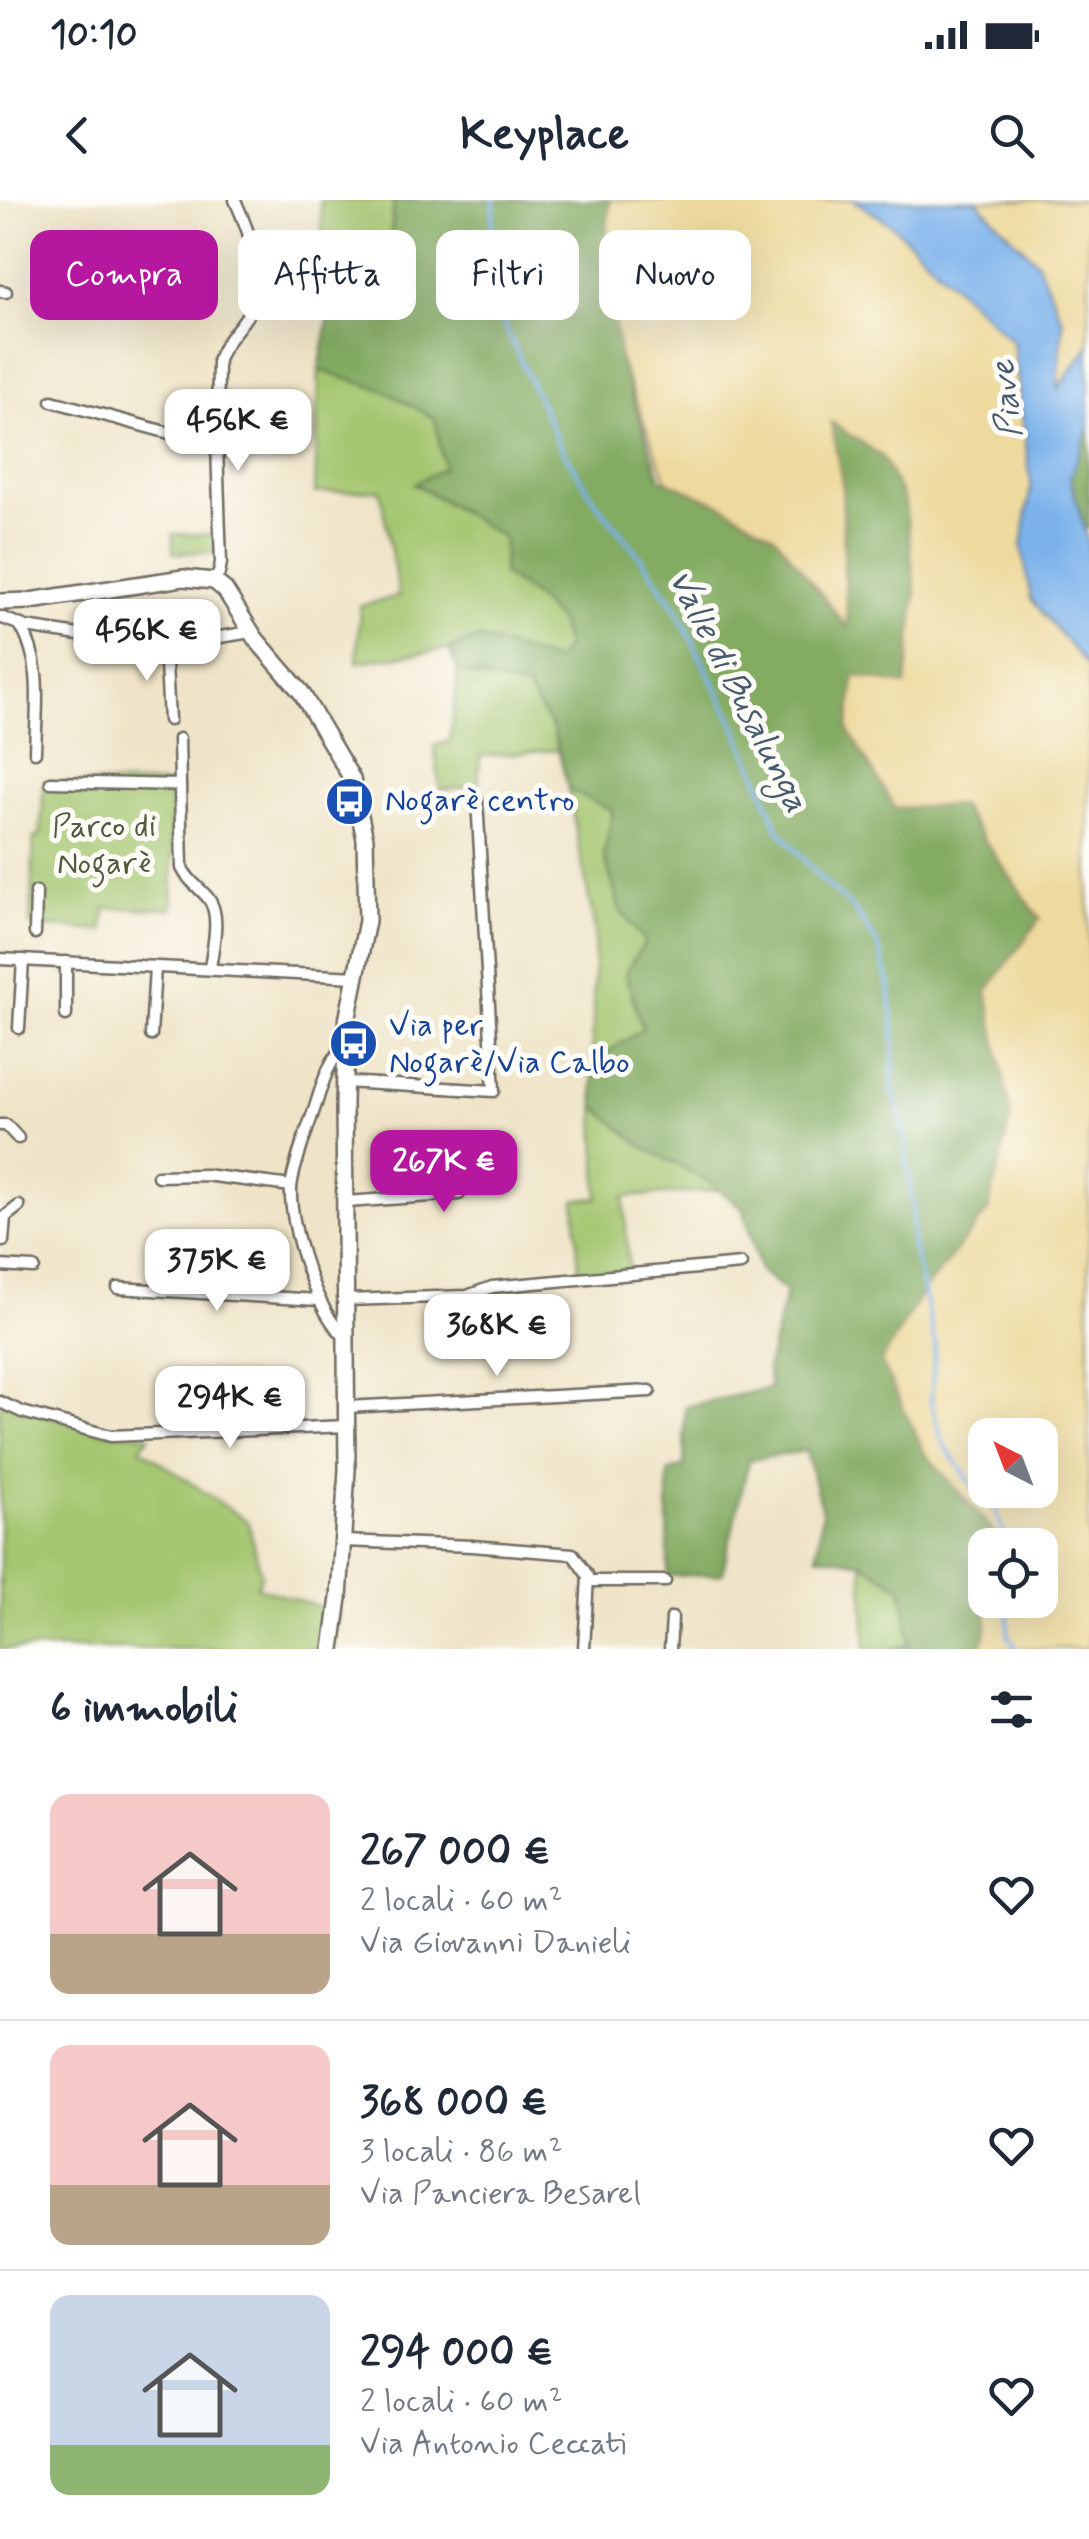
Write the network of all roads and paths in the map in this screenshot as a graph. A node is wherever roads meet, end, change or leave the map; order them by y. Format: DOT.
graph roads {
  1 [pos="235,200"];
  2 [pos="52,402"];
  3 [pos="218,446"];
  4 [pos="218,583"];
  5 [pos="0,602"];
  6 [pos="0,616"];
  7 [pos="20,624"];
  8 [pos="251,632"];
  9 [pos="165,646"];
  10 [pos="169,720"];
  11 [pos="179,739"];
  12 [pos="35,752"];
  13 [pos="51,782"];
  14 [pos="180,785"];
  15 [pos="477,800"];
  16 [pos="36,892"];
  17 [pos="35,933"];
  18 [pos="0,959"];
  19 [pos="24,960"];
  20 [pos="66,962"];
  21 [pos="155,966"];
  22 [pos="210,970"];
  23 [pos="356,977"];
  24 [pos="66,1015"];
  25 [pos="18,1028"];
  26 [pos="151,1036"];
  27 [pos="346,1047"];
  28 [pos="345,1082"];
  29 [pos="0,1125"];
  30 [pos="18,1138"];
  31 [pos="454,1145"];
  32 [pos="158,1176"];
  33 [pos="290,1186"];
  34 [pos="346,1202"];
  35 [pos="19,1206"];
  36 [pos="0,1241"];
  37 [pos="741,1264"];
  38 [pos="0,1266"];
  39 [pos="34,1268"];
  40 [pos="118,1288"];
  41 [pos="318,1300"];
  42 [pos="347,1300"];
  43 [pos="347,1338"];
  44 [pos="650,1391"];
  45 [pos="0,1402"];
  46 [pos="347,1407"];
  47 [pos="347,1426"];
  48 [pos="344,1541"];
  49 [pos="588,1581"];
  50 [pos="666,1581"];
  51 [pos="672,1618"];
  52 [pos="332,1649"];
  53 [pos="584,1649"];
  54 [pos="670,1649"];
  1 -- 3 [label="street"];
  2 -- 3 [label="street"];
  3 -- 4 [label="street"];
  4 -- 5 [label="street"];
  4 -- 8 [label="street"];
  6 -- 7 [label="street"];
  7 -- 9 [label="street"];
  7 -- 12 [label="street"];
  8 -- 9 [label="street"];
  8 -- 23 [label="street"];
  9 -- 10 [label="street"];
  11 -- 14 [label="street"];
  13 -- 14 [label="street"];
  14 -- 22 [label="street"];
  15 -- 28 [label="street"];
  16 -- 17 [label="street"];
  18 -- 19 [label="street"];
  19 -- 20 [label="street"];
  19 -- 25 [label="street"];
  20 -- 21 [label="street"];
  20 -- 24 [label="street"];
  21 -- 22 [label="street"];
  21 -- 26 [label="street"];
  22 -- 23 [label="street"];
  23 -- 27 [label="street"];
  27 -- 28 [label="street"];
  27 -- 33 [label="street"];
  28 -- 34 [label="street"];
  29 -- 30 [label="street"];
  31 -- 34 [label="street"];
  32 -- 33 [label="street"];
  33 -- 41 [label="street"];
  34 -- 42 [label="street"];
  35 -- 36 [label="street"];
  37 -- 42 [label="street"];
  38 -- 39 [label="street"];
  40 -- 41 [label="street"];
  41 -- 43 [label="street"];
  42 -- 43 [label="street"];
  43 -- 46 [label="street"];
  44 -- 46 [label="street"];
  45 -- 47 [label="street"];
  46 -- 47 [label="street"];
  47 -- 48 [label="street"];
  48 -- 49 [label="street"];
  48 -- 52 [label="street"];
  49 -- 50 [label="street"];
  49 -- 53 [label="street"];
  51 -- 54 [label="street"];
}
